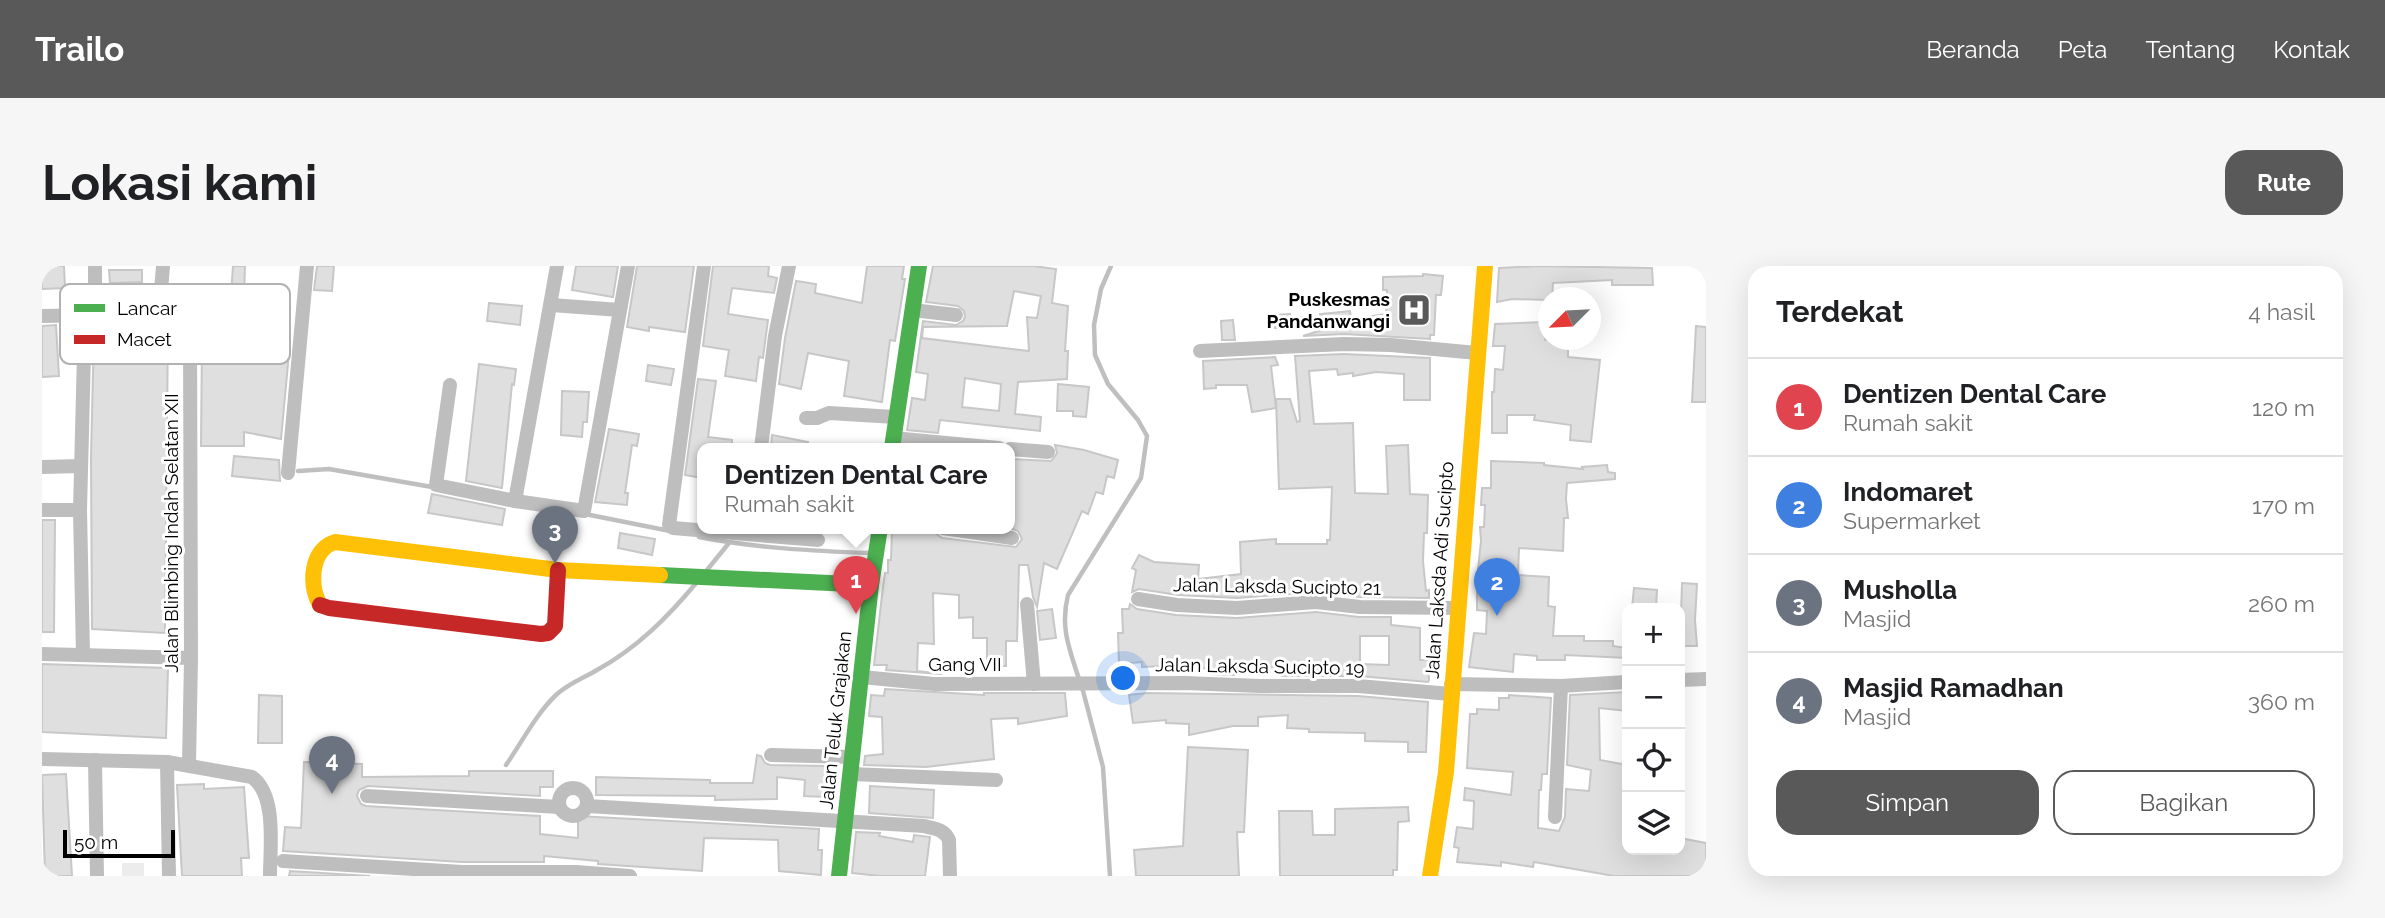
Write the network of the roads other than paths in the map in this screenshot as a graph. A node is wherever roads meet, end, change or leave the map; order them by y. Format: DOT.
graph roads {
  1 [pos="95,266"];
  2 [pos="163,266"];
  3 [pos="307,266"];
  4 [pos="557,266"];
  5 [pos="628,266"];
  6 [pos="704,266"];
  7 [pos="789,266"];
  8 [pos="919,266"];
  9 [pos="1485,266"];
  10 [pos="93,284"];
  11 [pos="164,284"];
  12 [pos="551,305"];
  13 [pos="620,310"];
  14 [pos="912,310"];
  15 [pos="956,315"];
  16 [pos="42,316"];
  17 [pos="60,316"];
  18 [pos="1200,351"];
  19 [pos="1477,353"];
  20 [pos="87,364"];
  21 [pos="190,364"];
  22 [pos="450,386"];
  23 [pos="895,417"];
  24 [pos="806,418"];
  25 [pos="762,443"];
  26 [pos="892,443"];
  27 [pos="1015,449"];
  28 [pos="1048,452"];
  29 [pos="80,466"];
  30 [pos="42,467"];
  31 [pos="288,473"];
  32 [pos="515,501"];
  33 [pos="42,510"];
  34 [pos="80,510"];
  35 [pos="697,529"];
  36 [pos="773,534"];
  37 [pos="879,534"];
  38 [pos="984,534"];
  39 [pos="1012,538"];
  40 [pos="818,540"];
  41 [pos="558,570"];
  42 [pos="871,585"];
  43 [pos="1138,599"];
  44 [pos="1027,604"];
  45 [pos="1457,608"];
  46 [pos="42,654"];
  47 [pos="83,655"];
  48 [pos="191,658"];
  49 [pos="862,677"];
  50 [pos="1706,679"];
  51 [pos="1685,680"];
  52 [pos="1622,682"];
  53 [pos="1034,684"];
  54 [pos="1068,685"];
  55 [pos="1561,686"];
  56 [pos="1451,689"];
  57 [pos="771,755"];
  58 [pos="42,759"];
  59 [pos="95,760"];
  60 [pos="167,762"];
  61 [pos="189,764"];
  62 [pos="852,766"];
  63 [pos="996,780"];
  64 [pos="367,796"];
  65 [pos="587,806"];
  66 [pos="559,807"];
  67 [pos="1555,817"];
  68 [pos="845,822"];
  69 [pos="282,861"];
  70 [pos="316,869"];
  71 [pos="576,874"];
  72 [pos="97,876"];
  73 [pos="169,876"];
  74 [pos="270,876"];
  75 [pos="630,876"];
  76 [pos="839,876"];
  77 [pos="950,876"];
  78 [pos="1430,876"];
  1 -- 10 [label="street"];
  2 -- 11 [label="street"];
  3 -- 31 [label="street"];
  4 -- 12 [label="street"];
  5 -- 13 [label="street"];
  6 -- 35 [label="street"];
  7 -- 25 [label="street"];
  8 -- 14 [label="street"];
  9 -- 19 [label="street, Jalan Laksda Adi Sucipto"];
  12 -- 13 [label="street"];
  12 -- 32 [label="street"];
  13 -- 32 [label="street"];
  14 -- 15 [label="street"];
  14 -- 23 [label="street"];
  16 -- 17 [label="street"];
  18 -- 19 [label="street"];
  19 -- 45 [label="street, Jalan Laksda Adi Sucipto"];
  20 -- 29 [label="street"];
  21 -- 48 [label="street, Jalan Blimbing Indah Selatan XII"];
  22 -- 32 [label="street"];
  23 -- 24 [label="street"];
  23 -- 26 [label="street"];
  27 -- 28 [label="street"];
  29 -- 30 [label="street"];
  29 -- 34 [label="street"];
  33 -- 34 [label="street"];
  34 -- 47 [label="street"];
  36 -- 40 [label="street"];
  37 -- 42 [label="street, Jalan Teluk Grajakan"];
  38 -- 39 [label="street"];
  41 -- 41 [label="street"];
  41 -- 42 [label="street"];
  42 -- 49 [label="street, Jalan Teluk Grajakan"];
  43 -- 45 [label="street, Jalan Laksda Sucipto 21"];
  44 -- 53 [label="street"];
  45 -- 56 [label="street, Jalan Laksda Adi Sucipto"];
  46 -- 47 [label="street"];
  47 -- 48 [label="street"];
  48 -- 61 [label="street, Jalan Blimbing Indah Selatan XII"];
  49 -- 53 [label="street, Gang VII"];
  49 -- 62 [label="street, Jalan Teluk Grajakan"];
  50 -- 51 [label="street"];
  52 -- 55 [label="street, Jalan Laksda Sucipto 19"];
  53 -- 54 [label="street, Gang VII"];
  54 -- 56 [label="street, Jalan Laksda Sucipto 19"];
  55 -- 56 [label="street, Jalan Laksda Sucipto 19"];
  55 -- 67 [label="street"];
  56 -- 78 [label="street, Jalan Laksda Adi Sucipto"];
  57 -- 62 [label="street"];
  58 -- 59 [label="street"];
  59 -- 60 [label="street"];
  59 -- 72 [label="street"];
  60 -- 61 [label="street"];
  60 -- 73 [label="street"];
  61 -- 74 [label="street"];
  62 -- 63 [label="street"];
  62 -- 68 [label="street, Jalan Teluk Grajakan"];
  64 -- 66 [label="street"];
  65 -- 66 [label="street"];
  65 -- 66 [label="street"];
  65 -- 68 [label="street"];
  68 -- 76 [label="street, Jalan Teluk Grajakan"];
  68 -- 77 [label="street"];
  69 -- 70 [label="street"];
  70 -- 71 [label="street"];
  71 -- 75 [label="street"];
}
